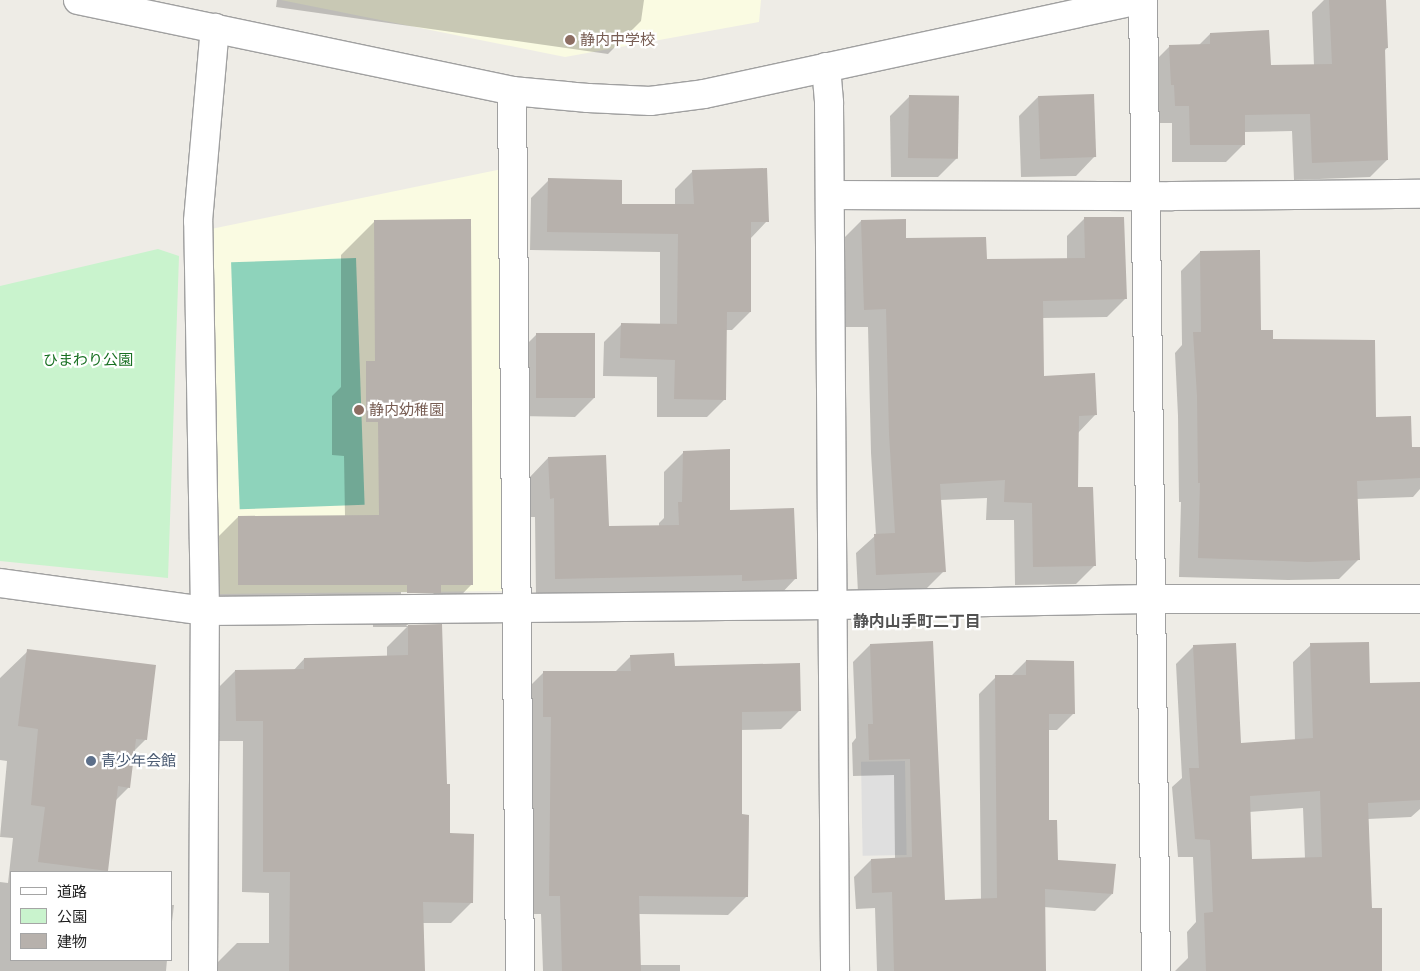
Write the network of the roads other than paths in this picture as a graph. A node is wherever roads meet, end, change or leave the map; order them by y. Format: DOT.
graph roads {
  1 [pos="78,0"];
  2 [pos="1139,0"];
  3 [pos="1143,0"];
  4 [pos="215,28"];
  5 [pos="826,67"];
  6 [pos="512,91"];
  7 [pos="1420,194"];
  8 [pos="830,195"];
  9 [pos="1144,196"];
  10 [pos="0,583"];
  11 [pos="1149,599"];
  12 [pos="1420,599"];
  13 [pos="833,605"];
  14 [pos="517,608"];
  15 [pos="205,611"];
  16 [pos="203,971"];
  17 [pos="520,971"];
  18 [pos="835,971"];
  19 [pos="1156,971"];
  1 -- 4 [label="street"];
  2 -- 5 [label="street"];
  3 -- 9 [label="street"];
  4 -- 6 [label="street"];
  4 -- 15 [label="street"];
  5 -- 6 [label="street"];
  5 -- 8 [label="street"];
  6 -- 14 [label="street"];
  7 -- 9 [label="street"];
  8 -- 9 [label="street"];
  8 -- 13 [label="street"];
  9 -- 11 [label="street"];
  10 -- 15 [label="street"];
  11 -- 12 [label="street"];
  11 -- 13 [label="street"];
  11 -- 19 [label="street"];
  13 -- 14 [label="street"];
  13 -- 18 [label="street"];
  14 -- 15 [label="street"];
  14 -- 17 [label="street"];
  15 -- 16 [label="street"];
}
